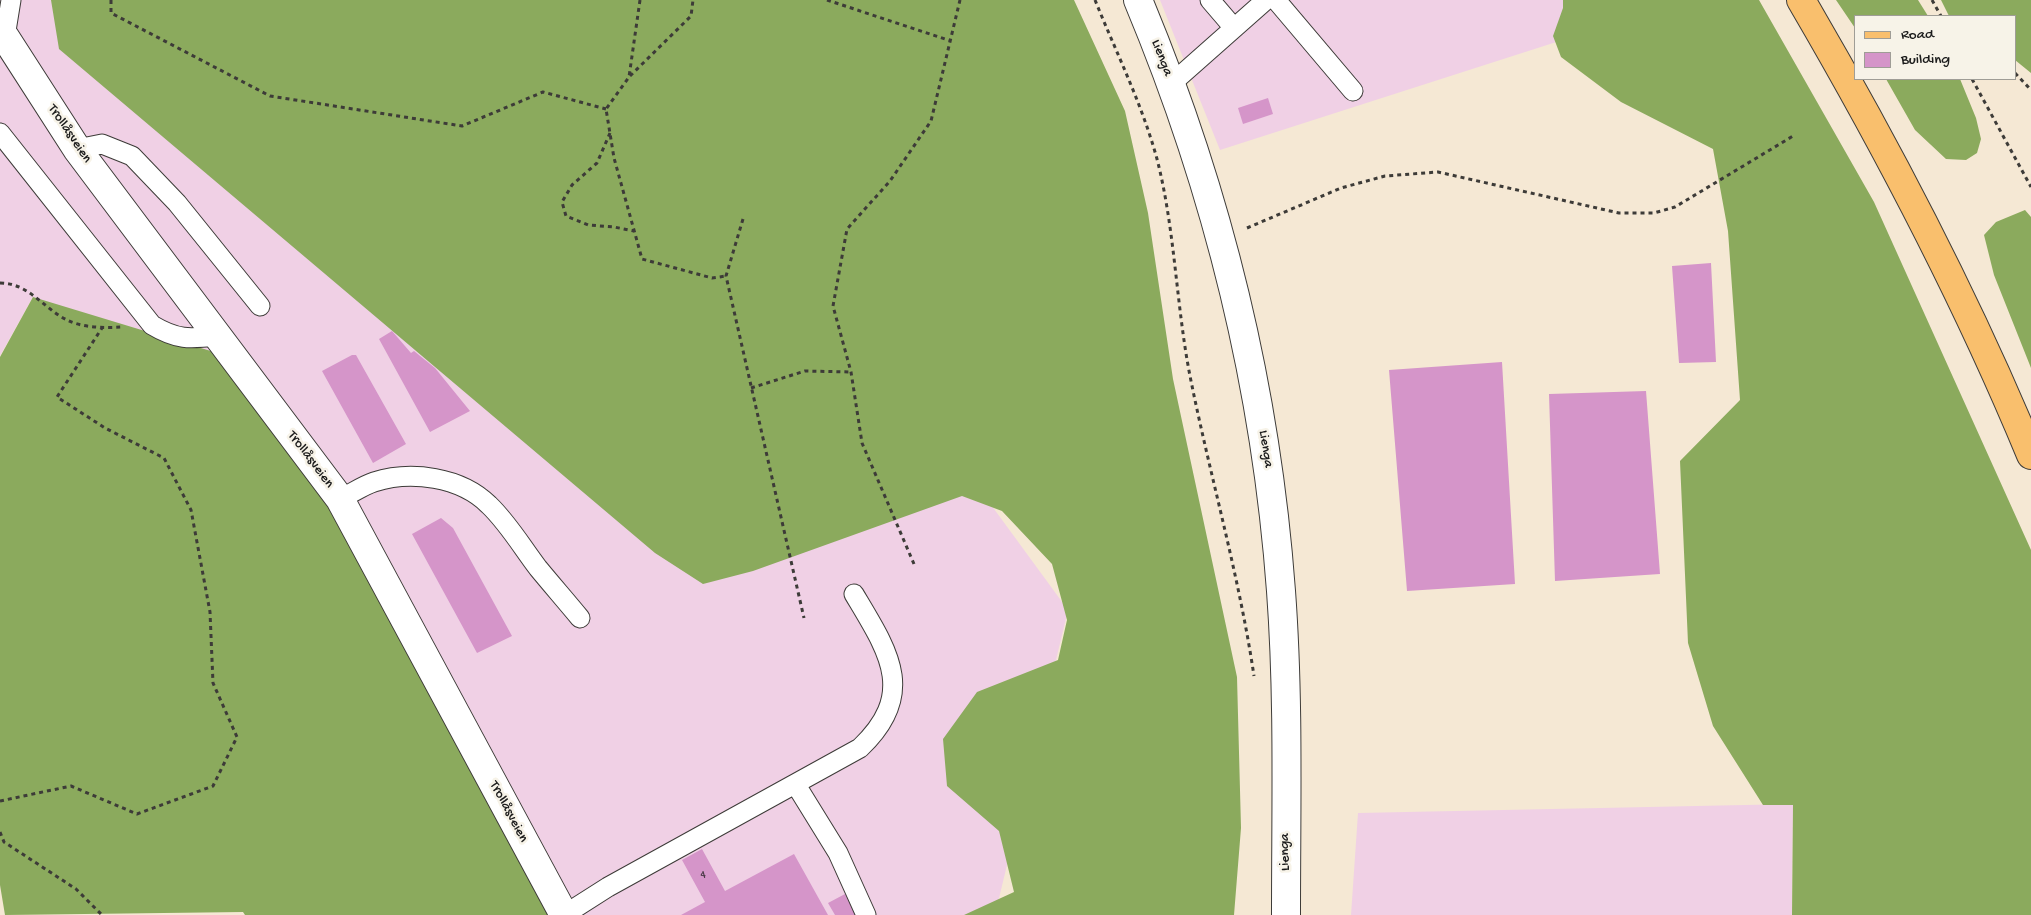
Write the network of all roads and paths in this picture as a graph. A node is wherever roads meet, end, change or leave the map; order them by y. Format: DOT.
graph roads {
  1 [pos="11,0"];
  2 [pos="111,0"];
  3 [pos="640,0"];
  4 [pos="693,0"];
  5 [pos="827,0"];
  6 [pos="960,0"];
  7 [pos="1095,0"];
  8 [pos="1138,0"];
  9 [pos="1210,0"];
  10 [pos="1266,0"];
  11 [pos="1276,0"];
  12 [pos="1801,0"];
  13 [pos="1932,0"];
  14 [pos="1940,15"];
  15 [pos="1234,28"];
  16 [pos="3,35"];
  17 [pos="951,41"];
  18 [pos="2016,74"];
  19 [pos="629,77"];
  20 [pos="1973,80"];
  21 [pos="1171,84"];
  22 [pos="2031,90"];
  23 [pos="1353,91"];
  24 [pos="606,109"];
  25 [pos="0,133"];
  26 [pos="610,133"];
  27 [pos="1793,136"];
  28 [pos="77,149"];
  29 [pos="2031,187"];
  30 [pos="743,219"];
  31 [pos="634,231"];
  32 [pos="1222,241"];
  33 [pos="726,276"];
  34 [pos="0,283"];
  35 [pos="260,306"];
  36 [pos="152,325"];
  37 [pos="102,328"];
  38 [pos="217,336"];
  39 [pos="851,372"];
  40 [pos="751,388"];
  41 [pos="2031,455"];
  42 [pos="340,499"];
  43 [pos="914,564"];
  44 [pos="854,594"];
  45 [pos="580,618"];
  46 [pos="804,618"];
  47 [pos="1254,682"];
  48 [pos="796,785"];
  49 [pos="0,801"];
  50 [pos="0,832"];
  51 [pos="102,915"];
  52 [pos="564,915"];
  53 [pos="866,915"];
  54 [pos="1286,915"];
  1 -- 16 [label="lane"];
  2 -- 24 [label="path"];
  3 -- 19 [label="path"];
  4 -- 19 [label="path"];
  5 -- 17 [label="path"];
  6 -- 17 [label="path"];
  7 -- 47 [label="path"];
  8 -- 21 [label="street, Lienga"];
  9 -- 15 [label="lane"];
  10 -- 15 [label="lane"];
  11 -- 23 [label="lane"];
  12 -- 41 [label="main road"];
  13 -- 14 [label="path"];
  15 -- 21 [label="lane"];
  16 -- 28 [label="street, Trollåsveien"];
  17 -- 39 [label="path"];
  18 -- 22 [label="path"];
  19 -- 24 [label="path"];
  20 -- 29 [label="path"];
  21 -- 32 [label="street, Lienga"];
  24 -- 26 [label="path"];
  25 -- 36 [label="lane"];
  26 -- 31 [label="path"];
  26 -- 31 [label="path"];
  27 -- 32 [label="path"];
  28 -- 35 [label="lane"];
  28 -- 38 [label="street, Trollåsveien"];
  30 -- 33 [label="path"];
  31 -- 33 [label="path"];
  32 -- 54 [label="street, Lienga"];
  33 -- 40 [label="path"];
  34 -- 37 [label="path"];
  36 -- 37 [label="path"];
  36 -- 38 [label="lane"];
  37 -- 49 [label="path"];
  38 -- 42 [label="street, Trollåsveien"];
  39 -- 40 [label="path"];
  39 -- 43 [label="path"];
  40 -- 46 [label="path"];
  42 -- 45 [label="lane"];
  42 -- 52 [label="street, Trollåsveien"];
  44 -- 48 [label="lane"];
  48 -- 52 [label="lane"];
  48 -- 53 [label="lane"];
  50 -- 51 [label="path"];
}
